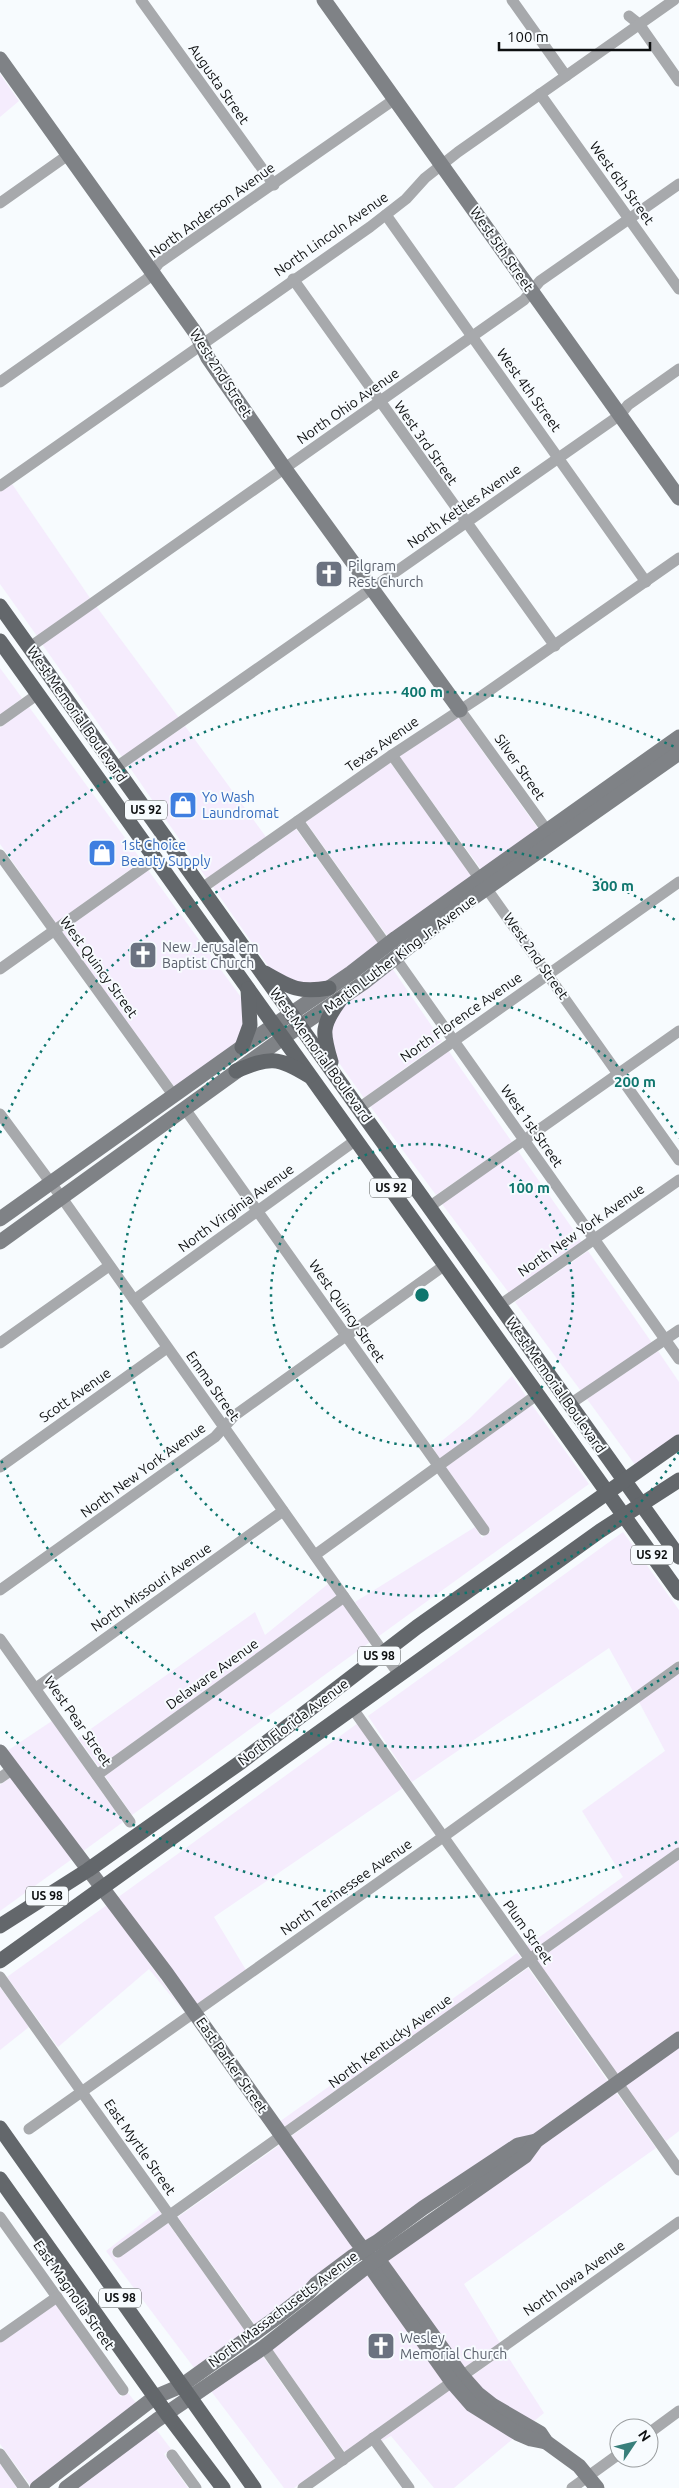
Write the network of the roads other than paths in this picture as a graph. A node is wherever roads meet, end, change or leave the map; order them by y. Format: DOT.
graph roads {
  1 [pos="141,0"];
  2 [pos="324,0"];
  3 [pos="512,0"];
  4 [pos="674,0"];
  5 [pos="629,16"];
  6 [pos="639,24"];
  7 [pos="0,59"];
  8 [pos="566,76"];
  9 [pos="679,81"];
  10 [pos="540,94"];
  11 [pos="395,99"];
  12 [pos="68,155"];
  13 [pos="442,166"];
  14 [pos="679,184"];
  15 [pos="274,185"];
  16 [pos="0,203"];
  17 [pos="386,215"];
  18 [pos="630,218"];
  19 [pos="152,273"];
  20 [pos="293,279"];
  21 [pos="679,289"];
  22 [pos="531,290"];
  23 [pos="472,336"];
  24 [pos="202,345"];
  25 [pos="679,369"];
  26 [pos="0,382"];
  27 [pos="380,402"];
  28 [pos="620,415"];
  29 [pos="559,457"];
  30 [pos="285,469"];
  31 [pos="0,486"];
  32 [pos="679,498"];
  33 [pos="465,523"];
  34 [pos="679,558"];
  35 [pos="646,582"];
  36 [pos="372,589"];
  37 [pos="0,606"];
  38 [pos="0,640"];
  39 [pos="555,646"];
  40 [pos="30,647"];
  41 [pos="38,694"];
  42 [pos="460,710"];
  43 [pos="0,721"];
  44 [pos="78,750"];
  45 [pos="676,750"];
  46 [pos="392,755"];
  47 [pos="115,768"];
  48 [pos="298,821"];
  49 [pos="551,836"];
  50 [pos="0,855"];
  51 [pos="154,859"];
  52 [pos="679,882"];
  53 [pos="485,884"];
  54 [pos="202,888"];
  55 [pos="54,931"];
  56 [pos="386,944"];
  57 [pos="396,958"];
  58 [pos="0,969"];
  59 [pos="260,970"];
  60 [pos="549,974"];
  61 [pos="248,987"];
  62 [pos="329,988"];
  63 [pos="340,1000"];
  64 [pos="296,1021"];
  65 [pos="279,1031"];
  66 [pos="679,1031"];
  67 [pos="453,1040"];
  68 [pos="242,1047"];
  69 [pos="236,1071"];
  70 [pos="618,1074"];
  71 [pos="335,1075"];
  72 [pos="313,1079"];
  73 [pos="174,1096"];
  74 [pos="358,1108"];
  75 [pos="185,1110"];
  76 [pos="0,1114"];
  77 [pos="356,1140"];
  78 [pos="524,1140"];
  79 [pos="679,1160"];
  80 [pos="679,1180"];
  81 [pos="51,1184"];
  82 [pos="62,1198"];
  83 [pos="429,1207"];
  84 [pos="258,1212"];
  85 [pos="0,1219"];
  86 [pos="595,1240"];
  87 [pos="0,1242"];
  88 [pos="445,1265"];
  89 [pos="109,1266"];
  90 [pos="134,1300"];
  91 [pos="500,1305"];
  92 [pos="679,1330"];
  93 [pos="347,1338"];
  94 [pos="665,1340"];
  95 [pos="0,1343"];
  96 [pos="167,1348"];
  97 [pos="679,1359"];
  98 [pos="538,1394"];
  99 [pos="570,1404"];
  100 [pos="224,1427"];
  101 [pos="679,1442"];
  102 [pos="438,1466"];
  103 [pos="0,1467"];
  104 [pos="679,1480"];
  105 [pos="624,1481"];
  106 [pos="608,1493"];
  107 [pos="642,1505"];
  108 [pos="284,1511"];
  109 [pos="624,1516"];
  110 [pos="484,1530"];
  111 [pos="315,1555"];
  112 [pos="679,1557"];
  113 [pos="0,1590"];
  114 [pos="679,1593"];
  115 [pos="344,1597"];
  116 [pos="0,1639"];
  117 [pos="384,1652"];
  118 [pos="679,1666"];
  119 [pos="400,1676"];
  120 [pos="36,1688"];
  121 [pos="353,1709"];
  122 [pos="0,1752"];
  123 [pos="13,1769"];
  124 [pos="97,1775"];
  125 [pos="0,1778"];
  126 [pos="130,1822"];
  127 [pos="443,1837"];
  128 [pos="679,1853"];
  129 [pos="88,1870"];
  130 [pos="102,1889"];
  131 [pos="0,1926"];
  132 [pos="530,1960"];
  133 [pos="0,1961"];
  134 [pos="0,1977"];
  135 [pos="194,2013"];
  136 [pos="679,2039"];
  137 [pos="616,2084"];
  138 [pos="82,2092"];
  139 [pos="0,2128"];
  140 [pos="29,2129"];
  141 [pos="283,2136"];
  142 [pos="536,2141"];
  143 [pos="679,2170"];
  144 [pos="0,2179"];
  145 [pos="170,2216"];
  146 [pos="0,2217"];
  147 [pos="679,2222"];
  148 [pos="363,2249"];
  149 [pos="118,2252"];
  150 [pos="373,2262"];
  151 [pos="57,2297"];
  152 [pos="254,2334"];
  153 [pos="0,2337"];
  154 [pos="264,2347"];
  155 [pos="457,2379"];
  156 [pos="181,2386"];
  157 [pos="123,2390"];
  158 [pos="155,2396"];
  159 [pos="190,2399"];
  160 [pos="679,2411"];
  161 [pos="167,2414"];
  162 [pos="659,2425"];
  163 [pos="373,2438"];
  164 [pos="0,2454"];
  165 [pos="172,2455"];
  166 [pos="343,2460"];
  167 [pos="609,2465"];
  168 [pos="593,2482"];
  169 [pos="24,2488"];
  170 [pos="37,2488"];
  171 [pos="66,2488"];
  172 [pos="196,2488"];
  173 [pos="223,2488"];
  174 [pos="254,2488"];
  175 [pos="303,2488"];
  176 [pos="409,2488"];
  177 [pos="572,2488"];
  1 -- 15 [label="street, Augusta Street"];
  2 -- 11 [label="street, West 5th Street"];
  3 -- 8 [label="street"];
  4 -- 6 [label="street, North Lincoln Avenue"];
  5 -- 6 [label="street"];
  6 -- 8 [label="street, North Lincoln Avenue"];
  6 -- 9 [label="street"];
  7 -- 12 [label="street, West 2nd Street"];
  8 -- 10 [label="street, North Lincoln Avenue"];
  10 -- 13 [label="street, North Lincoln Avenue"];
  10 -- 18 [label="street, West 6th Street"];
  11 -- 13 [label="street, West 5th Street"];
  11 -- 15 [label="street, North Anderson Avenue"];
  12 -- 16 [label="street"];
  12 -- 19 [label="street, West 2nd Street"];
  13 -- 17 [label="street, North Lincoln Avenue"];
  13 -- 22 [label="street, West 5th Street"];
  14 -- 18 [label="street, North Ohio Avenue"];
  15 -- 19 [label="street, North Anderson Avenue"];
  17 -- 20 [label="street, North Lincoln Avenue"];
  17 -- 23 [label="street, West 4th Street"];
  18 -- 21 [label="street, West 6th Street"];
  18 -- 22 [label="street, North Ohio Avenue"];
  19 -- 24 [label="street, West 2nd Street"];
  19 -- 26 [label="street, North Anderson Avenue"];
  20 -- 24 [label="street, North Lincoln Avenue"];
  20 -- 27 [label="street, West 3rd Street"];
  22 -- 23 [label="street, North Ohio Avenue"];
  22 -- 28 [label="street, West 5th Street"];
  23 -- 27 [label="street, North Ohio Avenue"];
  23 -- 29 [label="street, West 4th Street"];
  24 -- 30 [label="street, West 2nd Street"];
  24 -- 31 [label="street, North Lincoln Avenue"];
  25 -- 28 [label="street, North Kettles Avenue"];
  27 -- 30 [label="street, North Ohio Avenue"];
  27 -- 33 [label="street, West 3rd Street"];
  28 -- 29 [label="street, North Kettles Avenue"];
  28 -- 32 [label="street, West 5th Street"];
  29 -- 33 [label="street, North Kettles Avenue"];
  29 -- 35 [label="street, West 4th Street"];
  30 -- 36 [label="street, West 2nd Street"];
  30 -- 40 [label="street, North Ohio Avenue"];
  33 -- 36 [label="street, North Kettles Avenue"];
  33 -- 39 [label="street, West 3rd Street"];
  34 -- 35 [label="street, Texas Avenue"];
  35 -- 39 [label="street, Texas Avenue"];
  36 -- 42 [label="street, West 2nd Street"];
  36 -- 47 [label="street, North Kettles Avenue"];
  37 -- 40 [label="main road, West Memorial Boulevard / US 92"];
  38 -- 41 [label="main road, West Memorial Boulevard / US 92"];
  39 -- 42 [label="street, Texas Avenue"];
  40 -- 47 [label="main road, West Memorial Boulevard / US 92"];
  41 -- 43 [label="street"];
  41 -- 44 [label="main road, West Memorial Boulevard / US 92"];
  42 -- 46 [label="street, Texas Avenue"];
  42 -- 49 [label="street, Silver Street"];
  44 -- 47 [label="main road"];
  44 -- 51 [label="main road, West Memorial Boulevard / US 92"];
  45 -- 49 [label="street, Martin Luther King Jr. Avenue"];
  46 -- 48 [label="street, Texas Avenue"];
  46 -- 53 [label="street, West 2nd Street"];
  47 -- 54 [label="main road, West Memorial Boulevard / US 92"];
  48 -- 54 [label="street, Texas Avenue"];
  48 -- 56 [label="street"];
  49 -- 53 [label="street, Martin Luther King Jr. Avenue"];
  50 -- 55 [label="street, West Quincy Street"];
  51 -- 55 [label="street"];
  51 -- 61 [label="main road, West Memorial Boulevard / US 92"];
  52 -- 60 [label="street, North Florence Avenue"];
  53 -- 56 [label="street, Martin Luther King Jr. Avenue"];
  53 -- 57 [label="street, Martin Luther King Jr. Avenue"];
  53 -- 60 [label="street, West 2nd Street"];
  54 -- 59 [label="main road, West Memorial Boulevard / US 92"];
  55 -- 58 [label="street"];
  55 -- 73 [label="street, West Quincy Street"];
  56 -- 62 [label="street, Martin Luther King Jr. Avenue"];
  57 -- 63 [label="street, Martin Luther King Jr. Avenue"];
  57 -- 67 [label="street, West 1st Street"];
  59 -- 62 [label="main road"];
  59 -- 64 [label="main road, West Memorial Boulevard / US 92"];
  60 -- 67 [label="street, North Florence Avenue"];
  60 -- 70 [label="street, West 2nd Street"];
  61 -- 65 [label="main road, West Memorial Boulevard / US 92"];
  61 -- 68 [label="main road"];
  62 -- 64 [label="street, Martin Luther King Jr. Avenue"];
  63 -- 64 [label="street, Martin Luther King Jr. Avenue"];
  63 -- 71 [label="main road"];
  64 -- 65 [label="street, Martin Luther King Jr. Avenue"];
  64 -- 71 [label="main road, West Memorial Boulevard / US 92"];
  65 -- 68 [label="street, Martin Luther King Jr. Avenue"];
  65 -- 69 [label="street, Martin Luther King Jr. Avenue"];
  65 -- 72 [label="main road, West Memorial Boulevard / US 92"];
  66 -- 70 [label="street"];
  67 -- 74 [label="street, North Florence Avenue"];
  67 -- 78 [label="street, West 1st Street"];
  68 -- 73 [label="street, Martin Luther King Jr. Avenue"];
  69 -- 72 [label="main road"];
  69 -- 75 [label="street, Martin Luther King Jr. Avenue"];
  70 -- 78 [label="street"];
  70 -- 79 [label="street, West 2nd Street"];
  71 -- 74 [label="main road, West Memorial Boulevard / US 92"];
  72 -- 77 [label="main road, West Memorial Boulevard / US 92"];
  73 -- 81 [label="street, Martin Luther King Jr. Avenue"];
  74 -- 83 [label="main road, West Memorial Boulevard / US 92"];
  75 -- 82 [label="street, Martin Luther King Jr. Avenue"];
  75 -- 84 [label="street, West Quincy Street"];
  76 -- 81 [label="street, Emma Street"];
  77 -- 84 [label="street, North Virginia Avenue"];
  77 -- 88 [label="main road, West Memorial Boulevard / US 92"];
  78 -- 83 [label="street"];
  78 -- 86 [label="street, West 1st Street"];
  80 -- 86 [label="street, North New York Avenue"];
  81 -- 82 [label="street, Emma Street"];
  81 -- 85 [label="street, Martin Luther King Jr. Avenue"];
  82 -- 87 [label="street, Martin Luther King Jr. Avenue"];
  82 -- 89 [label="street, Emma Street"];
  83 -- 91 [label="main road, West Memorial Boulevard / US 92"];
  84 -- 90 [label="street, North Virginia Avenue"];
  84 -- 93 [label="street, West Quincy Street"];
  86 -- 91 [label="street, North New York Avenue"];
  86 -- 94 [label="street, West 1st Street"];
  88 -- 93 [label="street, North New York Avenue"];
  88 -- 98 [label="main road, West Memorial Boulevard / US 92"];
  89 -- 90 [label="street, Emma Street"];
  89 -- 95 [label="street"];
  90 -- 96 [label="street, Emma Street"];
  91 -- 99 [label="main road, West Memorial Boulevard / US 92"];
  92 -- 94 [label="street"];
  93 -- 100 [label="street, North New York Avenue"];
  93 -- 102 [label="street, West Quincy Street"];
  94 -- 97 [label="street, West 1st Street"];
  94 -- 99 [label="street"];
  96 -- 100 [label="street, Emma Street"];
  96 -- 103 [label="street, Scott Avenue"];
  98 -- 102 [label="street"];
  98 -- 106 [label="main road, West Memorial Boulevard / US 92"];
  99 -- 105 [label="main road, West Memorial Boulevard / US 92"];
  100 -- 108 [label="street, Emma Street"];
  100 -- 113 [label="street, North New York Avenue"];
  101 -- 105 [label="main road, North Florida Avenue / US 98"];
  102 -- 110 [label="street, West Quincy Street"];
  102 -- 111 [label="street"];
  104 -- 107 [label="main road, North Florida Avenue / US 98"];
  105 -- 106 [label="main road, North Florida Avenue / US 98"];
  105 -- 107 [label="main road, West Memorial Boulevard / US 92"];
  106 -- 109 [label="main road, US 92"];
  106 -- 117 [label="main road, North Florida Avenue / US 98"];
  107 -- 109 [label="main road, North Florida Avenue / US 98"];
  107 -- 112 [label="main road, US 92"];
  108 -- 111 [label="street, Emma Street"];
  108 -- 120 [label="street, North Missouri Avenue"];
  109 -- 114 [label="main road, US 92"];
  109 -- 119 [label="main road, North Florida Avenue / US 98"];
  111 -- 115 [label="street, Emma Street"];
  115 -- 117 [label="street, Emma Street"];
  115 -- 124 [label="street, Delaware Avenue"];
  116 -- 120 [label="street, West Pear Street"];
  117 -- 119 [label="street, Emma Street"];
  117 -- 129 [label="main road, North Florida Avenue / US 98"];
  118 -- 127 [label="street, North Tennessee Avenue"];
  119 -- 121 [label="main road, North Florida Avenue / US 98"];
  120 -- 124 [label="street, West Pear Street"];
  121 -- 127 [label="street, Plum Street"];
  121 -- 130 [label="main road, North Florida Avenue / US 98"];
  122 -- 123 [label="street, East Parker Street"];
  123 -- 125 [label="street"];
  123 -- 129 [label="street, East Parker Street"];
  124 -- 126 [label="street, West Pear Street"];
  127 -- 132 [label="street, Plum Street"];
  127 -- 135 [label="street, North Tennessee Avenue"];
  128 -- 132 [label="street, North Kentucky Avenue"];
  129 -- 130 [label="street, East Parker Street"];
  129 -- 131 [label="main road, North Florida Avenue / US 98"];
  130 -- 133 [label="main road, North Florida Avenue / US 98"];
  130 -- 135 [label="street, East Parker Street"];
  132 -- 137 [label="street, Plum Street"];
  132 -- 141 [label="street, North Kentucky Avenue"];
  134 -- 138 [label="street, East Myrtle Street"];
  135 -- 138 [label="street, North Tennessee Avenue"];
  135 -- 141 [label="street, East Parker Street"];
  136 -- 137 [label="street, North Massachusetts Avenue"];
  137 -- 142 [label="street, North Massachusetts Avenue"];
  137 -- 143 [label="street, Plum Street"];
  138 -- 140 [label="street, North Tennessee Avenue"];
  138 -- 145 [label="street, East Myrtle Street"];
  139 -- 156 [label="main road, US 98"];
  141 -- 145 [label="street, North Kentucky Avenue"];
  141 -- 148 [label="street, East Parker Street"];
  142 -- 148 [label="street, North Massachusetts Avenue"];
  142 -- 150 [label="street, North Massachusetts Avenue"];
  144 -- 158 [label="main road, US 98"];
  145 -- 149 [label="street, North Kentucky Avenue"];
  145 -- 152 [label="street, East Myrtle Street"];
  146 -- 151 [label="street, East Magnolia Street"];
  147 -- 155 [label="street, North Iowa Avenue"];
  148 -- 150 [label="street, East Parker Street"];
  148 -- 152 [label="street, North Massachusetts Avenue"];
  150 -- 154 [label="street, North Massachusetts Avenue"];
  150 -- 155 [label="street, East Parker Street"];
  151 -- 153 [label="street"];
  151 -- 157 [label="street, East Magnolia Street"];
  152 -- 156 [label="street, North Massachusetts Avenue"];
  154 -- 159 [label="street, North Massachusetts Avenue"];
  154 -- 166 [label="street"];
  155 -- 163 [label="street, North Iowa Avenue"];
  155 -- 168 [label="street, East Parker Street"];
  156 -- 158 [label="street, North Massachusetts Avenue"];
  156 -- 159 [label="main road, US 98"];
  158 -- 161 [label="main road, US 98"];
  158 -- 170 [label="street, North Massachusetts Avenue"];
  159 -- 161 [label="street, North Massachusetts Avenue"];
  159 -- 174 [label="main road, US 98"];
  160 -- 162 [label="street"];
  161 -- 171 [label="street, North Massachusetts Avenue"];
  161 -- 173 [label="main road, US 98"];
  163 -- 166 [label="street, North Iowa Avenue"];
  163 -- 176 [label="street"];
  164 -- 169 [label="street"];
  165 -- 172 [label="street"];
  166 -- 175 [label="street, North Iowa Avenue"];
  167 -- 168 [label="street"];
  168 -- 177 [label="street"];
}
